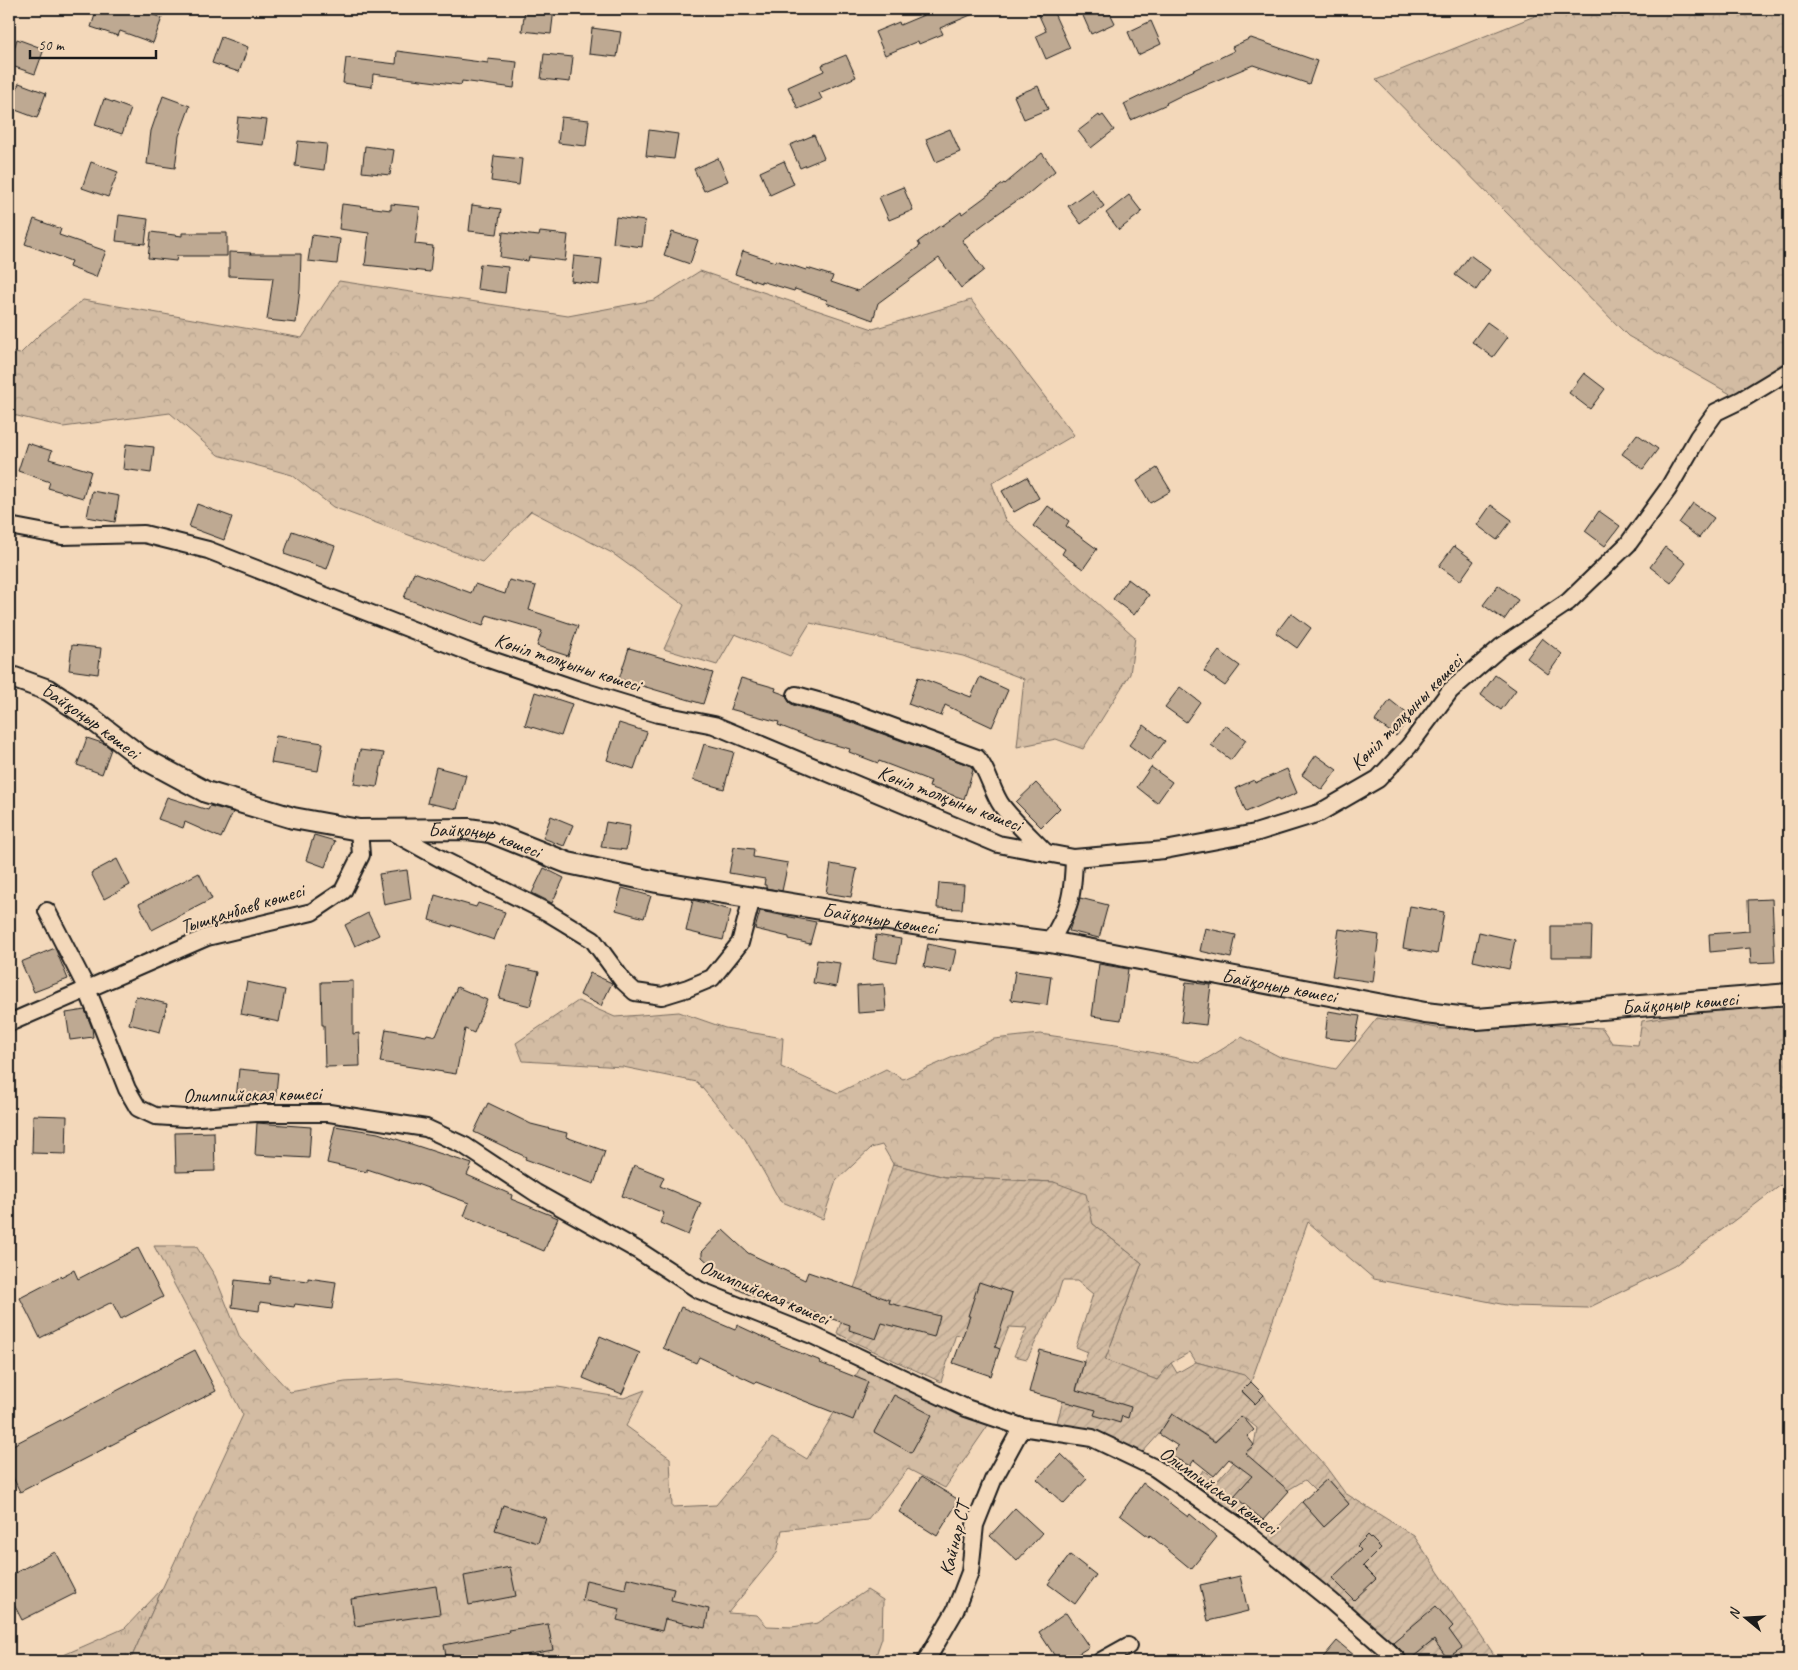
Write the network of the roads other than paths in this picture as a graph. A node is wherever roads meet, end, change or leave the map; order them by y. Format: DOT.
graph roads {
  1 [pos="1789,370"];
  2 [pos="9,526"];
  3 [pos="9,676"];
  4 [pos="796,695"];
  5 [pos="359,830"];
  6 [pos="389,830"];
  7 [pos="1047,854"];
  8 [pos="1074,858"];
  9 [pos="752,898"];
  10 [pos="46,911"];
  11 [pos="1050,942"];
  12 [pos="88,989"];
  13 [pos="1789,994"];
  14 [pos="9,1023"];
  15 [pos="1022,1427"];
  16 [pos="1128,1646"];
  17 [pos="926,1661"];
  18 [pos="1101,1661"];
  19 [pos="1398,1661"];
  1 -- 8 [label="street, Көніл толқыны көшесі"];
  2 -- 7 [label="street, Көніл толқыны көшесі"];
  3 -- 5 [label="street, Байқоңыр көшесі"];
  4 -- 7 [label="street"];
  5 -- 6 [label="street, Байқоңыр көшесі"];
  5 -- 12 [label="street, Тышқанбаев көшесі"];
  6 -- 9 [label="street, Байқоңыр көшесі"];
  6 -- 9 [label="street"];
  7 -- 8 [label="street, Көніл толқыны көшесі"];
  8 -- 11 [label="street"];
  9 -- 11 [label="street, Байқоңыр көшесі"];
  10 -- 12 [label="street, Олимпийская көшесі"];
  11 -- 13 [label="street, Байқоңыр көшесі"];
  12 -- 14 [label="street, Тышқанбаев көшесі"];
  12 -- 15 [label="street, Олимпийская көшесі"];
  15 -- 17 [label="street, Кайнар СТ"];
  15 -- 19 [label="street, Олимпийская көшесі"];
  16 -- 18 [label="street"];
}
